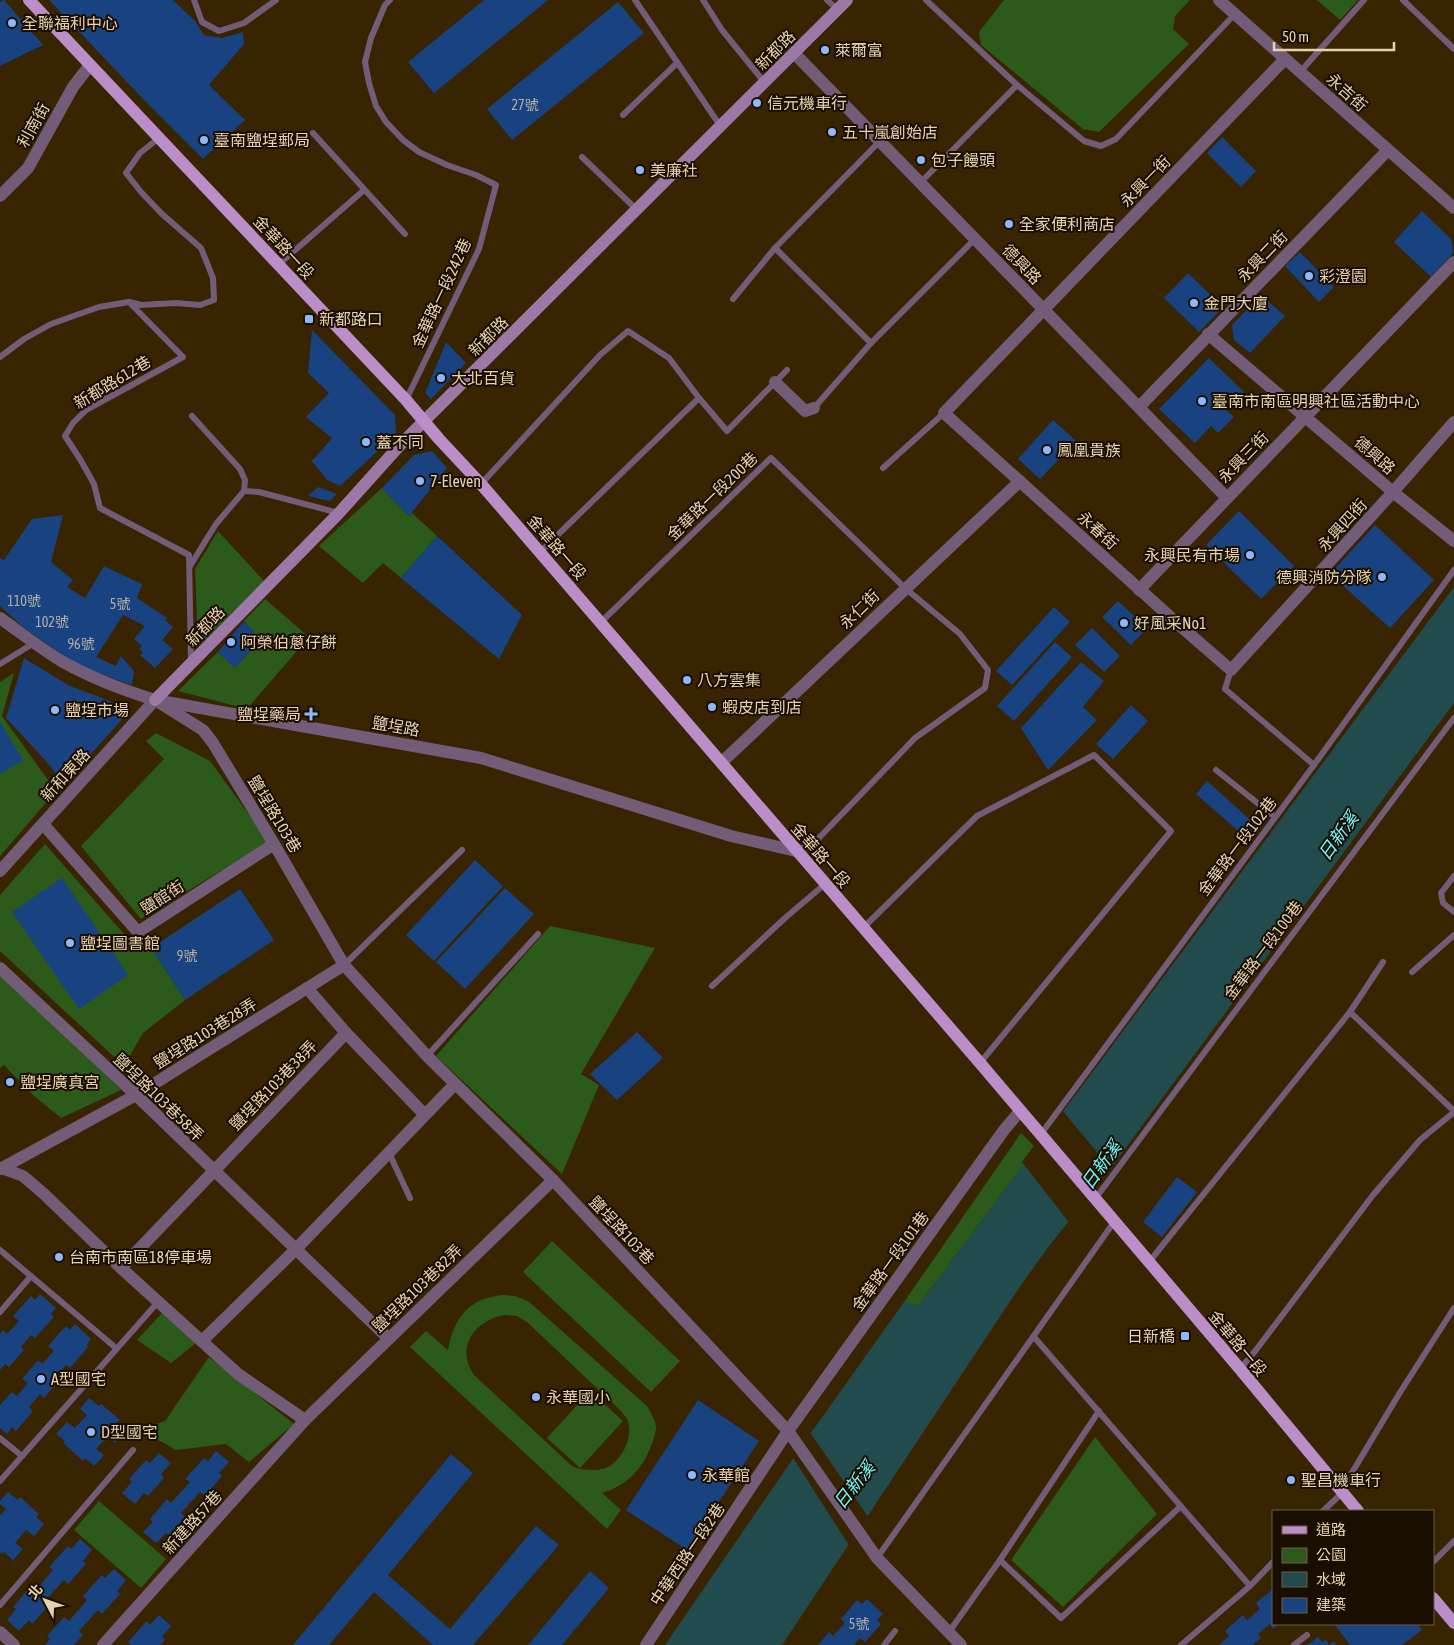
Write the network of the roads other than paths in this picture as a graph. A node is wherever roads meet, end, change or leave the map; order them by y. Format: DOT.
graph roads {
  1 [pos="29,0"];
  2 [pos="194,0"];
  3 [pos="276,0"];
  4 [pos="390,0"];
  5 [pos="635,0"];
  6 [pos="703,0"];
  7 [pos="827,0"];
  8 [pos="847,0"];
  9 [pos="926,0"];
  10 [pos="1219,0"];
  11 [pos="1364,0"];
  12 [pos="1404,0"];
  13 [pos="838,10"];
  14 [pos="1235,14"];
  15 [pos="1454,49"];
  16 [pos="794,53"];
  17 [pos="1285,59"];
  18 [pos="677,63"];
  19 [pos="90,65"];
  20 [pos="1300,72"];
  21 [pos="765,83"];
  22 [pos="1017,85"];
  23 [pos="623,115"];
  24 [pos="721,127"];
  25 [pos="313,133"];
  26 [pos="159,138"];
  27 [pos="880,141"];
  28 [pos="1388,150"];
  29 [pos="582,157"];
  30 [pos="920,183"];
  31 [pos="364,190"];
  32 [pos="0,196"];
  33 [pos="1454,208"];
  34 [pos="638,210"];
  35 [pos="405,234"];
  36 [pos="975,239"];
  37 [pos="775,248"];
  38 [pos="1454,262"];
  39 [pos="278,265"];
  40 [pos="733,299"];
  41 [pos="129,302"];
  42 [pos="1044,310"];
  43 [pos="1208,334"];
  44 [pos="871,343"];
  45 [pos="0,357"];
  46 [pos="787,370"];
  47 [pos="775,382"];
  48 [pos="699,398"];
  49 [pos="406,400"];
  50 [pos="1139,407"];
  51 [pos="814,408"];
  52 [pos="944,413"];
  53 [pos="192,416"];
  54 [pos="1305,416"];
  55 [pos="425,422"];
  56 [pos="1454,422"];
  57 [pos="883,468"];
  58 [pos="1020,482"];
  59 [pos="481,484"];
  60 [pos="244,492"];
  61 [pos="1393,492"];
  62 [pos="1227,498"];
  63 [pos="339,513"];
  64 [pos="1454,540"];
  65 [pos="540,552"];
  66 [pos="190,567"];
  67 [pos="1454,570"];
  68 [pos="905,588"];
  69 [pos="1139,590"];
  70 [pos="0,618"];
  71 [pos="601,622"];
  72 [pos="34,643"];
  73 [pos="191,663"];
  74 [pos="0,664"];
  75 [pos="1231,670"];
  76 [pos="155,700"];
  77 [pos="1454,718"];
  78 [pos="722,762"];
  79 [pos="1314,765"];
  80 [pos="1216,770"];
  81 [pos="1275,817"];
  82 [pos="43,824"];
  83 [pos="274,844"];
  84 [pos="462,850"];
  85 [pos="796,851"];
  86 [pos="0,871"];
  87 [pos="1454,876"];
  88 [pos="825,884"];
  89 [pos="1454,912"];
  90 [pos="863,928"];
  91 [pos="538,934"];
  92 [pos="1454,935"];
  93 [pos="1383,962"];
  94 [pos="344,964"];
  95 [pos="0,968"];
  96 [pos="1412,972"];
  97 [pos="712,986"];
  98 [pos="307,988"];
  99 [pos="1350,1012"];
  100 [pos="346,1033"];
  101 [pos="427,1056"];
  102 [pos="980,1063"];
  103 [pos="455,1084"];
  104 [pos="136,1096"];
  105 [pos="1020,1111"];
  106 [pos="1454,1112"];
  107 [pos="424,1114"];
  108 [pos="1040,1135"];
  109 [pos="389,1154"];
  110 [pos="1,1168"];
  111 [pos="213,1171"];
  112 [pos="553,1180"];
  113 [pos="410,1198"];
  114 [pos="1093,1198"];
  115 [pos="1114,1222"];
  116 [pos="0,1250"];
  117 [pos="295,1250"];
  118 [pos="1149,1262"];
  119 [pos="121,1268"];
  120 [pos="31,1276"];
  121 [pos="158,1302"];
  122 [pos="1454,1308"];
  123 [pos="0,1312"];
  124 [pos="1034,1336"];
  125 [pos="388,1338"];
  126 [pos="202,1341"];
  127 [pos="116,1348"];
  128 [pos="1240,1369"];
  129 [pos="1098,1411"];
  130 [pos="305,1420"];
  131 [pos="792,1436"];
  132 [pos="0,1438"];
  133 [pos="133,1450"];
  134 [pos="22,1456"];
  135 [pos="0,1481"];
  136 [pos="1342,1493"];
  137 [pos="1181,1506"];
  138 [pos="1325,1510"];
  139 [pos="1357,1510"];
  140 [pos="1454,1541"];
  141 [pos="877,1558"];
  142 [pos="1000,1560"];
  143 [pos="1434,1561"];
  144 [pos="1272,1563"];
  145 [pos="1250,1586"];
  146 [pos="1434,1599"];
  147 [pos="0,1605"];
  148 [pos="1454,1623"];
  149 [pos="895,1631"];
  150 [pos="0,1632"];
  151 [pos="949,1632"];
  152 [pos="1307,1635"];
  153 [pos="14,1645"];
  154 [pos="103,1645"];
  155 [pos="646,1645"];
  156 [pos="884,1645"];
  157 [pos="961,1645"];
  158 [pos="1181,1645"];
  159 [pos="1294,1645"];
  1 -- 19 [label="main road, 金華路一段"];
  2 -- 3 [label="lane"];
  4 -- 49 [label="lane, 金華路一段242巷"];
  5 -- 18 [label="lane"];
  6 -- 21 [label="lane"];
  7 -- 13 [label="lane"];
  8 -- 13 [label="street, 新都路"];
  9 -- 22 [label="lane"];
  10 -- 14 [label="street, 永吉街"];
  11 -- 20 [label="lane"];
  12 -- 15 [label="lane"];
  13 -- 16 [label="street, 新都路"];
  14 -- 17 [label="street, 永吉街"];
  14 -- 22 [label="lane"];
  16 -- 21 [label="street, 新都路"];
  16 -- 27 [label="street, 德興路"];
  17 -- 20 [label="street, 永吉街"];
  17 -- 42 [label="street, 永興一街"];
  18 -- 23 [label="lane"];
  18 -- 24 [label="lane"];
  19 -- 26 [label="main road, 金華路一段"];
  19 -- 32 [label="street, 利南街"];
  20 -- 28 [label="street, 永吉街"];
  21 -- 24 [label="street, 新都路"];
  22 -- 30 [label="lane"];
  24 -- 34 [label="street, 新都路"];
  25 -- 31 [label="lane"];
  26 -- 39 [label="main road, 金華路一段"];
  26 -- 41 [label="lane"];
  27 -- 30 [label="street, 德興路"];
  27 -- 37 [label="lane"];
  28 -- 33 [label="street, 永吉街"];
  28 -- 43 [label="street, 永興二街"];
  29 -- 34 [label="lane"];
  30 -- 36 [label="street, 德興路"];
  31 -- 35 [label="lane"];
  31 -- 39 [label="lane"];
  34 -- 55 [label="street, 新都路"];
  36 -- 42 [label="street, 德興路"];
  36 -- 44 [label="lane"];
  37 -- 40 [label="lane"];
  37 -- 44 [label="lane"];
  38 -- 54 [label="street, 永興三街"];
  39 -- 49 [label="main road, 金華路一段"];
  41 -- 45 [label="lane"];
  41 -- 66 [label="lane, 新都路612巷"];
  42 -- 50 [label="street, 德興路"];
  42 -- 52 [label="street, 永興一街"];
  43 -- 50 [label="street, 永興二街"];
  43 -- 54 [label="street, 德興路"];
  44 -- 51 [label="lane"];
  46 -- 47 [label="lane"];
  47 -- 48 [label="lane"];
  47 -- 51 [label="street"];
  48 -- 59 [label="lane"];
  48 -- 65 [label="lane"];
  49 -- 55 [label="main road, 金華路一段"];
  50 -- 62 [label="street, 德興路"];
  52 -- 57 [label="lane"];
  52 -- 58 [label="street, 永春街"];
  53 -- 60 [label="lane"];
  54 -- 61 [label="street, 德興路"];
  54 -- 62 [label="street, 永興三街"];
  55 -- 59 [label="main road, 金華路一段"];
  55 -- 63 [label="street, 新都路"];
  56 -- 61 [label="street, 永興四街"];
  58 -- 68 [label="street, 永仁街"];
  58 -- 69 [label="street, 永春街"];
  59 -- 65 [label="main road, 金華路一段"];
  60 -- 63 [label="lane"];
  60 -- 66 [label="lane"];
  61 -- 64 [label="street, 德興路"];
  61 -- 75 [label="street, 永興四街"];
  62 -- 69 [label="street, 永興三街"];
  63 -- 73 [label="street, 新都路"];
  65 -- 71 [label="main road, 金華路一段"];
  66 -- 73 [label="lane"];
  67 -- 79 [label="lane, 金華路一段102巷"];
  68 -- 71 [label="lane, 金華路一段200巷"];
  68 -- 78 [label="street, 永仁街"];
  68 -- 85 [label="lane"];
  69 -- 75 [label="street, 永春街"];
  70 -- 72 [label="street, 鹽埕路"];
  71 -- 78 [label="main road, 金華路一段"];
  72 -- 74 [label="lane"];
  72 -- 76 [label="street, 鹽埕路"];
  73 -- 76 [label="street, 新都路"];
  75 -- 79 [label="lane"];
  76 -- 82 [label="street, 新和東路"];
  76 -- 83 [label="street, 鹽埕路103巷"];
  76 -- 85 [label="street, 鹽埕路"];
  77 -- 114 [label="lane, 金華路一段100巷"];
  78 -- 85 [label="main road, 金華路一段"];
  79 -- 81 [label="lane, 金華路一段102巷"];
  80 -- 81 [label="lane"];
  81 -- 108 [label="lane, 金華路一段102巷"];
  82 -- 83 [label="street, 鹽館街"];
  82 -- 86 [label="street, 新和東路"];
  83 -- 94 [label="street, 鹽埕路103巷"];
  84 -- 94 [label="lane"];
  85 -- 88 [label="main road, 金華路一段"];
  87 -- 89 [label="lane"];
  88 -- 90 [label="main road, 金華路一段"];
  88 -- 97 [label="lane"];
  90 -- 102 [label="main road, 金華路一段"];
  90 -- 102 [label="lane"];
  91 -- 101 [label="lane"];
  92 -- 96 [label="lane"];
  93 -- 99 [label="lane"];
  94 -- 98 [label="street, 鹽埕路103巷28弄"];
  94 -- 101 [label="street, 鹽埕路103巷"];
  95 -- 104 [label="street, 鹽埕路103巷58弄"];
  98 -- 100 [label="street"];
  98 -- 104 [label="street, 鹽埕路103巷28弄"];
  99 -- 106 [label="lane"];
  99 -- 118 [label="lane"];
  100 -- 107 [label="street"];
  100 -- 111 [label="street, 鹽埕路103巷38弄"];
  101 -- 103 [label="street, 鹽埕路103巷"];
  102 -- 105 [label="main road, 金華路一段"];
  103 -- 107 [label="street"];
  103 -- 112 [label="street, 鹽埕路103巷"];
  104 -- 110 [label="street, 鹽埕路103巷28弄"];
  104 -- 111 [label="street, 鹽埕路103巷58弄"];
  105 -- 108 [label="main road, 金華路一段"];
  105 -- 131 [label="street, 金華路一段101巷"];
  106 -- 128 [label="lane"];
  107 -- 109 [label="street"];
  108 -- 114 [label="main road"];
  109 -- 113 [label="lane"];
  109 -- 117 [label="street"];
  110 -- 119 [label="street"];
  111 -- 117 [label="street, 鹽埕路103巷58弄"];
  111 -- 119 [label="street, 鹽埕路103巷38弄"];
  112 -- 125 [label="street, 鹽埕路103巷82弄"];
  112 -- 131 [label="street, 鹽埕路103巷"];
  114 -- 115 [label="main road, 金華路一段"];
  115 -- 118 [label="main road, 金華路一段"];
  115 -- 124 [label="lane"];
  116 -- 120 [label="lane"];
  117 -- 125 [label="street, 鹽埕路103巷58弄"];
  117 -- 126 [label="street"];
  118 -- 128 [label="main road, 金華路一段"];
  119 -- 121 [label="street"];
  120 -- 123 [label="lane"];
  120 -- 127 [label="lane"];
  121 -- 126 [label="street"];
  121 -- 127 [label="lane"];
  122 -- 136 [label="lane"];
  124 -- 129 [label="lane"];
  124 -- 141 [label="lane"];
  125 -- 130 [label="street, 鹽埕路103巷82弄"];
  126 -- 130 [label="street"];
  127 -- 134 [label="lane"];
  128 -- 136 [label="main road, 金華路一段"];
  129 -- 137 [label="lane"];
  129 -- 142 [label="lane"];
  130 -- 154 [label="street, 新建路57巷"];
  131 -- 141 [label="street, 鹽埕路103巷"];
  131 -- 155 [label="street, 中華西路一段2巷"];
  132 -- 134 [label="lane"];
  133 -- 147 [label="lane"];
  134 -- 135 [label="lane"];
  136 -- 138 [label="lane"];
  136 -- 139 [label="main road, 金華路一段"];
  137 -- 142 [label="lane"];
  137 -- 145 [label="lane"];
  140 -- 143 [label="lane"];
  141 -- 151 [label="street, 鹽埕路103巷"];
  142 -- 151 [label="lane"];
  144 -- 145 [label="lane"];
  145 -- 158 [label="lane"];
  146 -- 148 [label="main road"];
  149 -- 156 [label="lane"];
  150 -- 153 [label="street"];
  151 -- 157 [label="street, 鹽埕路103巷"];
  152 -- 159 [label="lane"];
}
